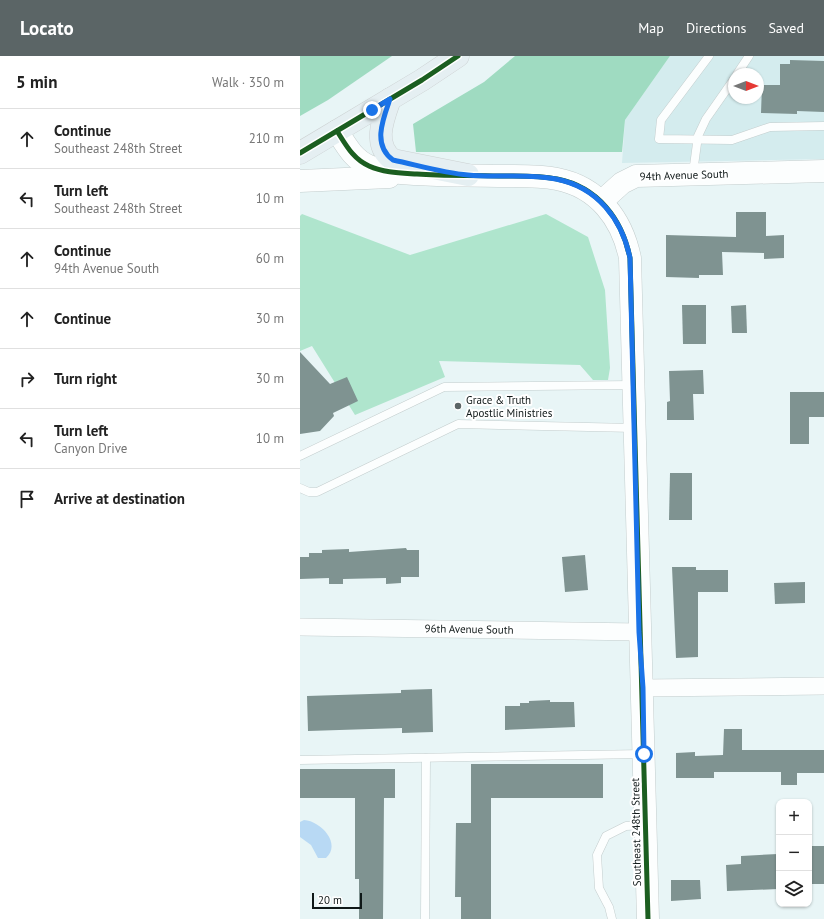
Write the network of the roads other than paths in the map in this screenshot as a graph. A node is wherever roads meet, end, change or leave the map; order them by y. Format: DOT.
graph roads {
  1 [pos="458,56"];
  2 [pos="709,56"];
  3 [pos="749,56"];
  4 [pos="741,68"];
  5 [pos="728,88"];
  6 [pos="390,99"];
  7 [pos="824,126"];
  8 [pos="337,131"];
  9 [pos="697,140"];
  10 [pos="300,153"];
  11 [pos="824,171"];
  12 [pos="692,174"];
  13 [pos="436,175"];
  14 [pos="468,175"];
  15 [pos="300,181"];
  16 [pos="602,201"];
  17 [pos="633,385"];
  18 [pos="634,428"];
  19 [pos="300,456"];
  20 [pos="300,488"];
  21 [pos="300,627"];
  22 [pos="639,632"];
  23 [pos="824,686"];
  24 [pos="643,688"];
  25 [pos="644,754"];
  26 [pos="426,758"];
  27 [pos="300,760"];
  28 [pos="646,825"];
  29 [pos="425,919"];
  30 [pos="612,919"];
  31 [pos="648,919"];
  1 -- 6 [label="main road"];
  2 -- 9 [label="lane"];
  3 -- 4 [label="lane"];
  5 -- 9 [label="lane"];
  6 -- 8 [label="main road"];
  6 -- 14 [label="main road"];
  7 -- 9 [label="lane"];
  8 -- 10 [label="main road"];
  8 -- 13 [label="street"];
  9 -- 12 [label="lane"];
  11 -- 12 [label="street, 94th Avenue South"];
  12 -- 16 [label="street, 94th Avenue South"];
  13 -- 14 [label="street"];
  13 -- 15 [label="street"];
  14 -- 16 [label="street"];
  16 -- 17 [label="street, Southeast 248th Street"];
  17 -- 18 [label="street, Southeast 248th Street"];
  17 -- 19 [label="lane"];
  18 -- 20 [label="lane"];
  18 -- 22 [label="street, Southeast 248th Street"];
  21 -- 22 [label="street, 96th Avenue South"];
  22 -- 24 [label="street, Southeast 248th Street"];
  23 -- 24 [label="street"];
  24 -- 25 [label="street, Southeast 248th Street"];
  25 -- 26 [label="lane"];
  25 -- 28 [label="street, Southeast 248th Street"];
  26 -- 27 [label="lane"];
  26 -- 29 [label="lane"];
  28 -- 30 [label="lane"];
  28 -- 31 [label="street, Southeast 248th Street"];
}
